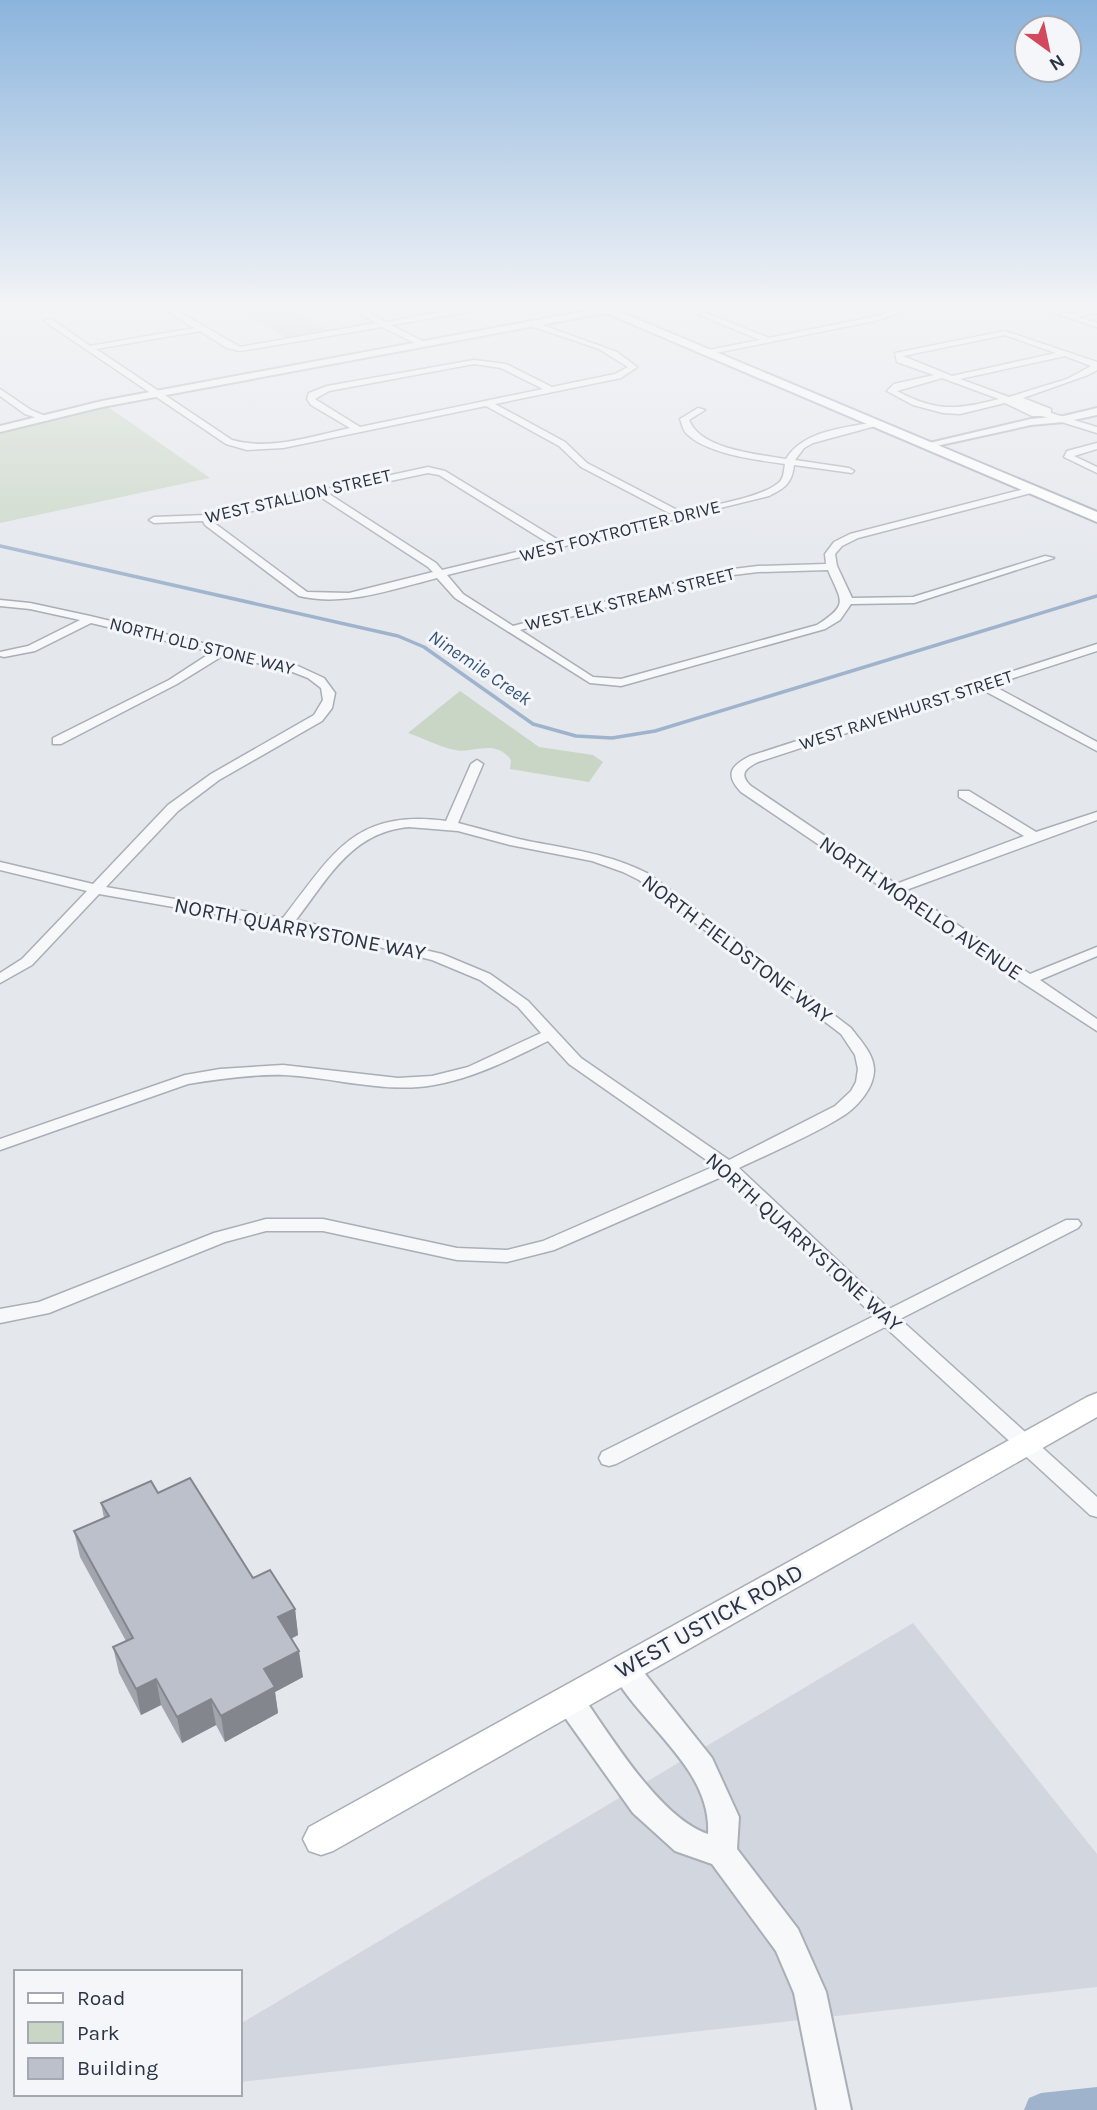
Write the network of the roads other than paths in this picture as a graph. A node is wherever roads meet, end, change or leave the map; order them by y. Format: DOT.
graph roads {
  1 [pos="15,402"];
  2 [pos="116,402"];
  3 [pos="173,402"];
  4 [pos="314,402"];
  5 [pos="826,402"];
  6 [pos="920,402"];
  7 [pos="996,402"];
  8 [pos="1028,402"];
  9 [pos="487,403"];
  10 [pos="1097,403"];
  11 [pos="701,410"];
  12 [pos="1097,411"];
  13 [pos="46,418"];
  14 [pos="1042,419"];
  15 [pos="1068,420"];
  16 [pos="878,424"];
  17 [pos="0,429"];
  18 [pos="359,430"];
  19 [pos="1097,430"];
  20 [pos="1097,438"];
  21 [pos="927,445"];
  22 [pos="1097,446"];
  23 [pos="949,454"];
  24 [pos="792,460"];
  25 [pos="1097,470"];
  26 [pos="849,471"];
  27 [pos="1032,489"];
  28 [pos="319,492"];
  29 [pos="681,516"];
  30 [pos="1097,517"];
  31 [pos="207,518"];
  32 [pos="154,520"];
  33 [pos="561,546"];
  34 [pos="1049,558"];
  35 [pos="831,567"];
  36 [pos="443,574"];
  37 [pos="848,601"];
  38 [pos="0,603"];
  39 [pos="90,619"];
  40 [pos="513,629"];
  41 [pos="1097,647"];
  42 [pos="223,650"];
  43 [pos="5,654"];
  44 [pos="983,685"];
  45 [pos="57,741"];
  46 [pos="1097,747"];
  47 [pos="477,764"];
  48 [pos="746,789"];
  49 [pos="964,794"];
  50 [pos="1097,816"];
  51 [pos="451,825"];
  52 [pos="1035,837"];
  53 [pos="0,866"];
  54 [pos="96,889"];
  55 [pos="894,890"];
  56 [pos="286,923"];
  57 [pos="1097,951"];
  58 [pos="0,979"];
  59 [pos="1028,980"];
  60 [pos="1097,1026"];
  61 [pos="549,1035"];
  62 [pos="0,1145"];
  63 [pos="728,1167"];
  64 [pos="1072,1224"];
  65 [pos="0,1316"];
  66 [pos="887,1318"];
  67 [pos="1097,1404"];
  68 [pos="1026,1444"];
  69 [pos="609,1458"];
  70 [pos="1097,1509"];
  71 [pos="625,1668"];
  72 [pos="569,1700"];
  73 [pos="321,1839"];
  74 [pos="722,1853"];
  75 [pos="834,2110"];
  1 -- 13 [label="street"];
  2 -- 13 [label="street"];
  3 -- 18 [label="street"];
  4 -- 18 [label="street"];
  5 -- 16 [label="main road"];
  6 -- 7 [label="street"];
  8 -- 14 [label="street"];
  9 -- 18 [label="street"];
  9 -- 29 [label="street"];
  10 -- 15 [label="street"];
  11 -- 24 [label="street"];
  12 -- 15 [label="street"];
  13 -- 17 [label="street"];
  14 -- 15 [label="street"];
  14 -- 21 [label="street"];
  14 -- 23 [label="street"];
  15 -- 19 [label="street"];
  15 -- 20 [label="street"];
  16 -- 21 [label="main road"];
  16 -- 24 [label="street, WEST FOXTROTTER DRIVE"];
  21 -- 23 [label="main road"];
  22 -- 25 [label="street"];
  23 -- 27 [label="main road"];
  24 -- 26 [label="street"];
  24 -- 29 [label="street, WEST FOXTROTTER DRIVE"];
  27 -- 30 [label="main road"];
  27 -- 35 [label="street"];
  28 -- 31 [label="street, WEST STALLION STREET"];
  28 -- 33 [label="street, WEST STALLION STREET"];
  28 -- 36 [label="street"];
  29 -- 33 [label="street, WEST FOXTROTTER DRIVE"];
  31 -- 32 [label="street, WEST STALLION STREET"];
  31 -- 36 [label="street, WEST FOXTROTTER DRIVE"];
  33 -- 36 [label="street, WEST FOXTROTTER DRIVE"];
  34 -- 37 [label="street"];
  35 -- 37 [label="street"];
  35 -- 40 [label="street, WEST ELK STREAM STREET"];
  36 -- 40 [label="street"];
  37 -- 40 [label="street"];
  38 -- 39 [label="street, NORTH OLD STONE WAY"];
  39 -- 42 [label="street, NORTH OLD STONE WAY"];
  39 -- 43 [label="street"];
  41 -- 44 [label="street, WEST RAVENHURST STREET"];
  42 -- 45 [label="street"];
  42 -- 54 [label="street, NORTH OLD STONE WAY"];
  44 -- 46 [label="street"];
  44 -- 48 [label="street, WEST RAVENHURST STREET"];
  47 -- 51 [label="street"];
  48 -- 55 [label="street, NORTH MORELLO AVENUE"];
  49 -- 52 [label="street"];
  50 -- 52 [label="street"];
  51 -- 56 [label="street, NORTH FIELDSTONE WAY"];
  51 -- 63 [label="street, NORTH FIELDSTONE WAY"];
  52 -- 55 [label="street"];
  53 -- 54 [label="street, NORTH QUARRYSTONE WAY"];
  54 -- 56 [label="street, NORTH QUARRYSTONE WAY"];
  54 -- 58 [label="street, NORTH OLD STONE WAY"];
  55 -- 59 [label="street, NORTH MORELLO AVENUE"];
  56 -- 61 [label="street, NORTH QUARRYSTONE WAY"];
  57 -- 59 [label="street"];
  59 -- 60 [label="street, NORTH MORELLO AVENUE"];
  61 -- 62 [label="street"];
  61 -- 63 [label="street, NORTH QUARRYSTONE WAY"];
  63 -- 65 [label="street"];
  63 -- 66 [label="street, NORTH QUARRYSTONE WAY"];
  64 -- 66 [label="street"];
  66 -- 68 [label="street, NORTH QUARRYSTONE WAY"];
  66 -- 69 [label="street"];
  67 -- 68 [label="main road, WEST USTICK ROAD"];
  68 -- 70 [label="street, NORTH QUARRYSTONE WAY"];
  68 -- 71 [label="main road, WEST USTICK ROAD"];
  71 -- 72 [label="main road, WEST USTICK ROAD"];
  71 -- 74 [label="street"];
  72 -- 73 [label="main road, WEST USTICK ROAD"];
  72 -- 74 [label="street"];
  74 -- 75 [label="street"];
}
